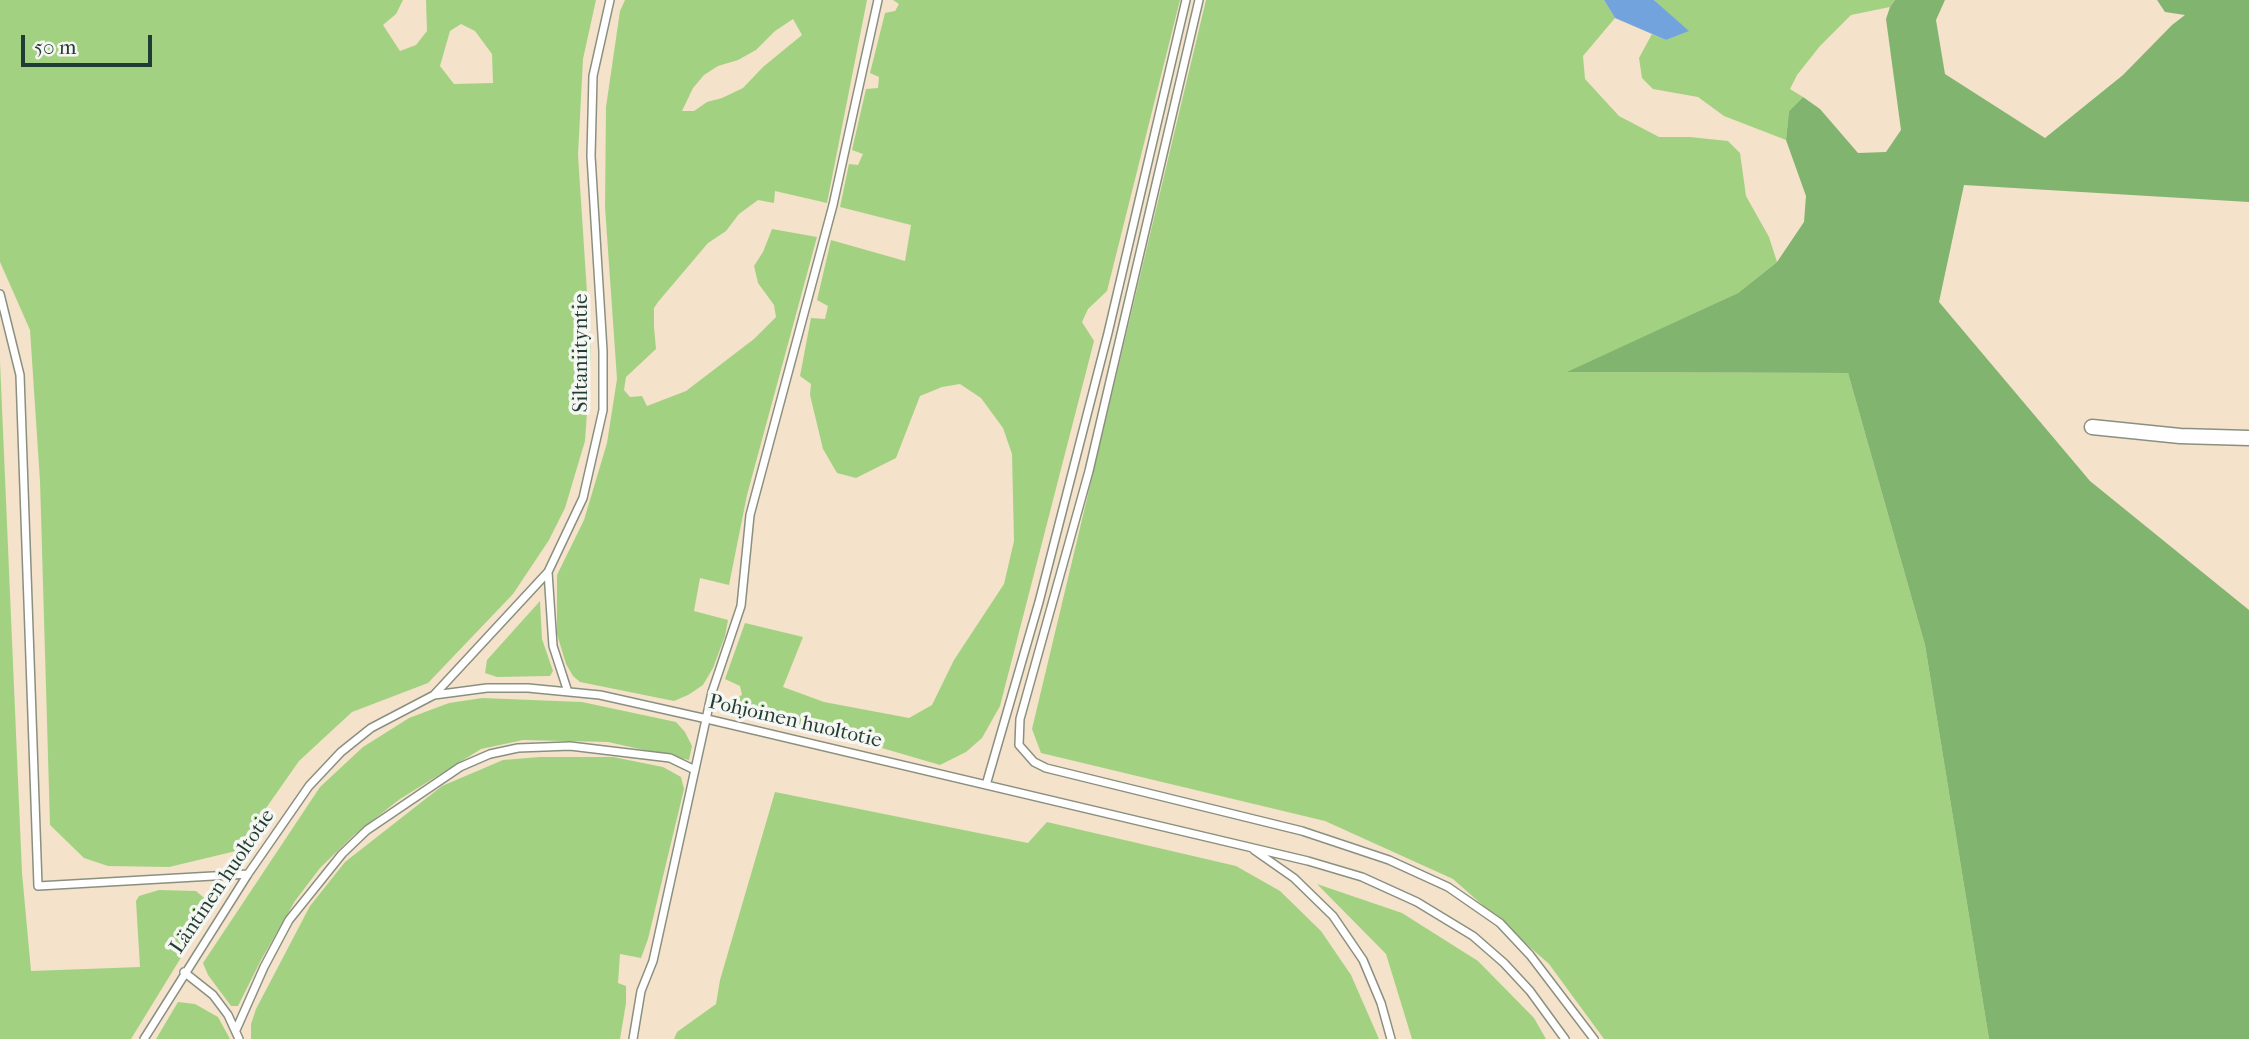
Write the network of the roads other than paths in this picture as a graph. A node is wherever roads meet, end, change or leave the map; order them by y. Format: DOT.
graph roads {
  1 [pos="610,0"];
  2 [pos="878,0"];
  3 [pos="1186,0"];
  4 [pos="1199,0"];
  5 [pos="0,294"];
  6 [pos="2092,427"];
  7 [pos="2249,438"];
  8 [pos="548,572"];
  9 [pos="568,692"];
  10 [pos="434,695"];
  11 [pos="707,719"];
  12 [pos="341,752"];
  13 [pos="695,770"];
  14 [pos="985,785"];
  15 [pos="1251,848"];
  16 [pos="248,874"];
  17 [pos="184,972"];
  18 [pos="236,1030"];
  19 [pos="144,1039"];
  20 [pos="239,1039"];
  21 [pos="633,1039"];
  22 [pos="1391,1039"];
  23 [pos="1565,1039"];
  24 [pos="1594,1039"];
  1 -- 8 [label="lane, Siltaniityntie"];
  2 -- 11 [label="lane"];
  3 -- 14 [label="lane"];
  4 -- 24 [label="lane"];
  5 -- 16 [label="lane"];
  6 -- 7 [label="street"];
  8 -- 9 [label="lane"];
  8 -- 10 [label="lane, Siltaniityntie"];
  9 -- 10 [label="lane, Pohjoinen huoltotie"];
  9 -- 11 [label="lane, Pohjoinen huoltotie"];
  10 -- 12 [label="lane, Pohjoinen huoltotie"];
  11 -- 13 [label="lane"];
  11 -- 14 [label="lane, Pohjoinen huoltotie"];
  12 -- 16 [label="lane, Läntinen huoltotie"];
  13 -- 18 [label="lane"];
  13 -- 21 [label="lane"];
  14 -- 15 [label="lane, Pohjoinen huoltotie"];
  15 -- 22 [label="lane, Pohjoinen huoltotie"];
  15 -- 23 [label="lane, Pohjoinen huoltotie"];
  16 -- 17 [label="lane, Läntinen huoltotie"];
  17 -- 18 [label="lane"];
  17 -- 19 [label="lane, Läntinen huoltotie"];
  18 -- 20 [label="lane"];
}
